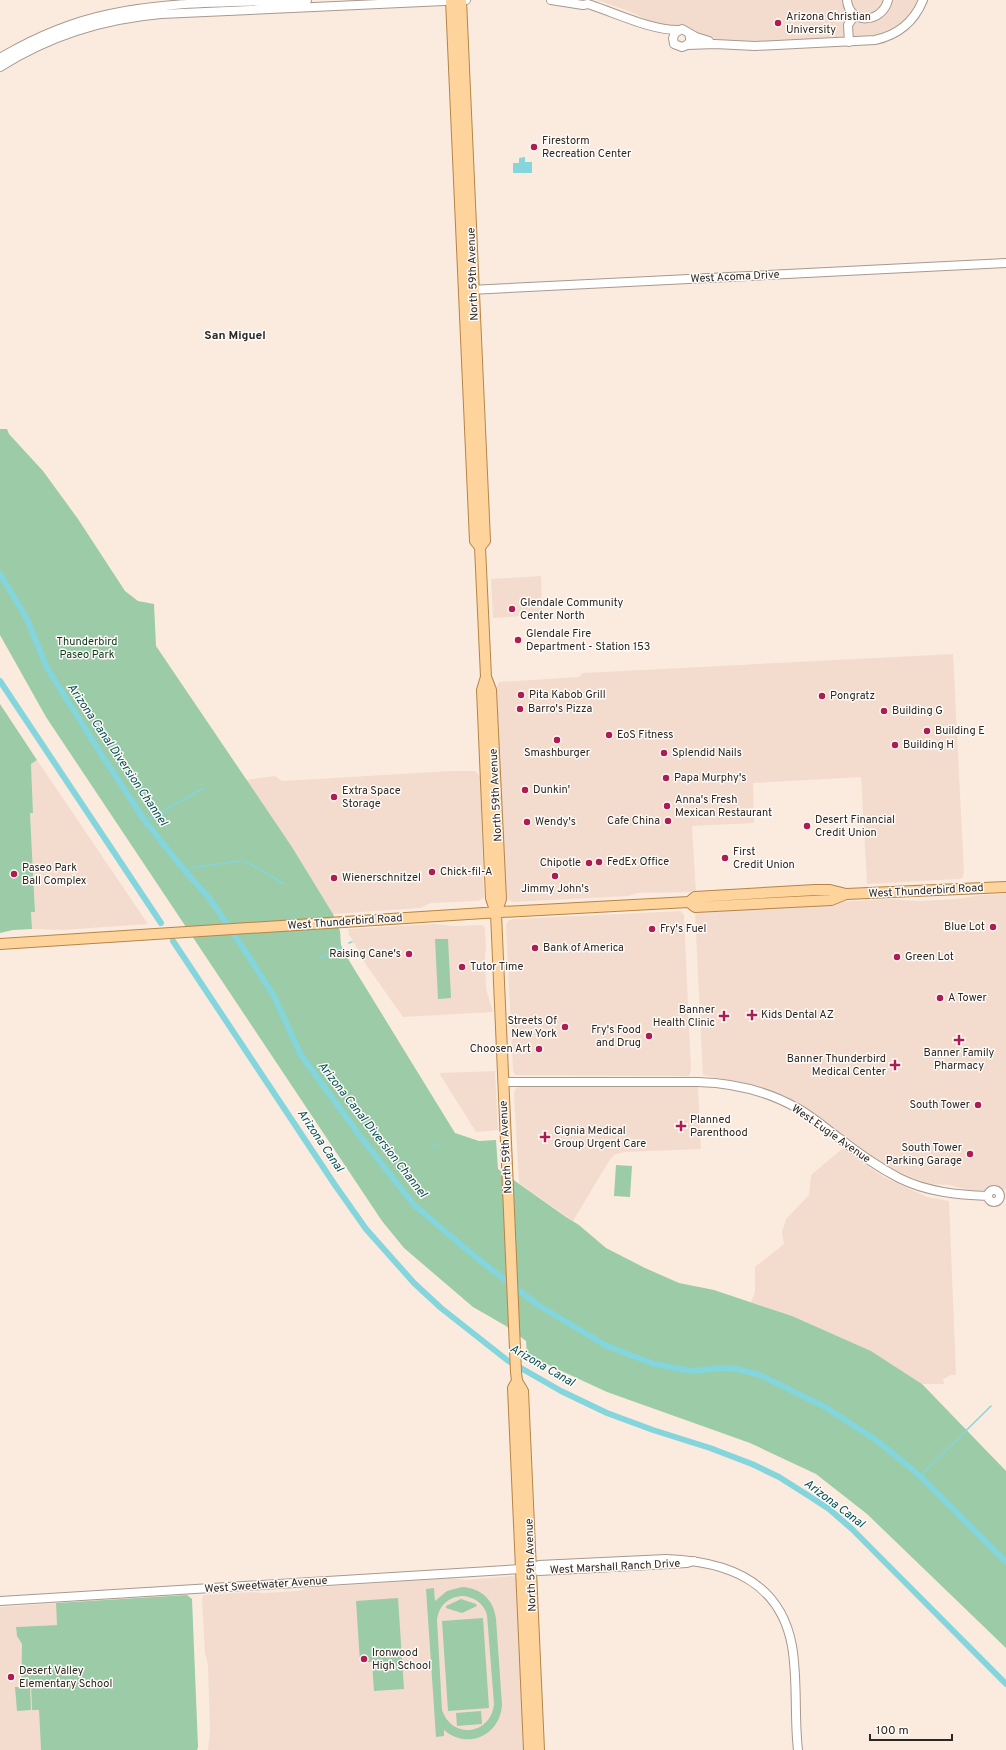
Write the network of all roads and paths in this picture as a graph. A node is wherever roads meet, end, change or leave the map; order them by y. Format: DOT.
graph roads {
  1 [pos="307,0"];
  2 [pos="451,0"];
  3 [pos="461,0"];
  4 [pos="466,0"];
  5 [pos="550,0"];
  6 [pos="847,0"];
  7 [pos="888,0"];
  8 [pos="923,0"];
  9 [pos="587,2"];
  10 [pos="855,15"];
  11 [pos="650,25"];
  12 [pos="678,30"];
  13 [pos="690,34"];
  14 [pos="673,41"];
  15 [pos="849,42"];
  16 [pos="715,44"];
  17 [pos="687,45"];
  18 [pos="0,58"];
  19 [pos="0,67"];
  20 [pos="1006,263"];
  21 [pos="469,290"];
  22 [pos="486,677"];
  23 [pos="487,816"];
  24 [pos="498,841"];
  25 [pos="1006,887"];
  26 [pos="815,890"];
  27 [pos="846,894"];
  28 [pos="689,902"];
  29 [pos="756,904"];
  30 [pos="496,913"];
  31 [pos="0,944"];
  32 [pos="503,1082"];
  33 [pos="1003,1196"];
  34 [pos="526,1569"];
  35 [pos="0,1601"];
  36 [pos="531,1748"];
  37 [pos="539,1750"];
  38 [pos="798,1750"];
  1 -- 18 [label="street"];
  2 -- 3 [label="street"];
  2 -- 19 [label="street"];
  2 -- 21 [label="main road, North 59th Avenue"];
  3 -- 4 [label="street"];
  3 -- 21 [label="main road, North 59th Avenue"];
  5 -- 9 [label="street"];
  6 -- 10 [label="street"];
  7 -- 10 [label="street"];
  8 -- 15 [label="street"];
  9 -- 11 [label="street"];
  10 -- 15 [label="street"];
  11 -- 12 [label="street"];
  11 -- 14 [label="street"];
  12 -- 13 [label="street"];
  12 -- 14 [label="street"];
  13 -- 16 [label="street"];
  13 -- 17 [label="street"];
  14 -- 17 [label="street"];
  15 -- 16 [label="street"];
  16 -- 17 [label="street"];
  20 -- 21 [label="street, West Acoma Drive"];
  21 -- 22 [label="main road, North 59th Avenue"];
  22 -- 23 [label="main road, North 59th Avenue"];
  22 -- 24 [label="main road, North 59th Avenue"];
  23 -- 24 [label="main road"];
  23 -- 30 [label="main road, North 59th Avenue"];
  24 -- 30 [label="main road, North 59th Avenue"];
  25 -- 27 [label="main road, West Thunderbird Road"];
  26 -- 27 [label="main road, West Thunderbird Road"];
  26 -- 28 [label="main road, West Thunderbird Road"];
  26 -- 29 [label="main road"];
  27 -- 29 [label="main road, West Thunderbird Road"];
  28 -- 29 [label="main road, West Thunderbird Road"];
  28 -- 30 [label="main road, West Thunderbird Road"];
  30 -- 31 [label="main road, West Thunderbird Road"];
  30 -- 32 [label="main road, North 59th Avenue"];
  32 -- 33 [label="street, West Eugie Avenue"];
  32 -- 34 [label="main road, North 59th Avenue"];
  34 -- 35 [label="street, West Sweetwater Avenue"];
  34 -- 36 [label="main road, North 59th Avenue"];
  34 -- 37 [label="main road, North 59th Avenue"];
  34 -- 38 [label="street, West Marshall Ranch Drive"];
}
